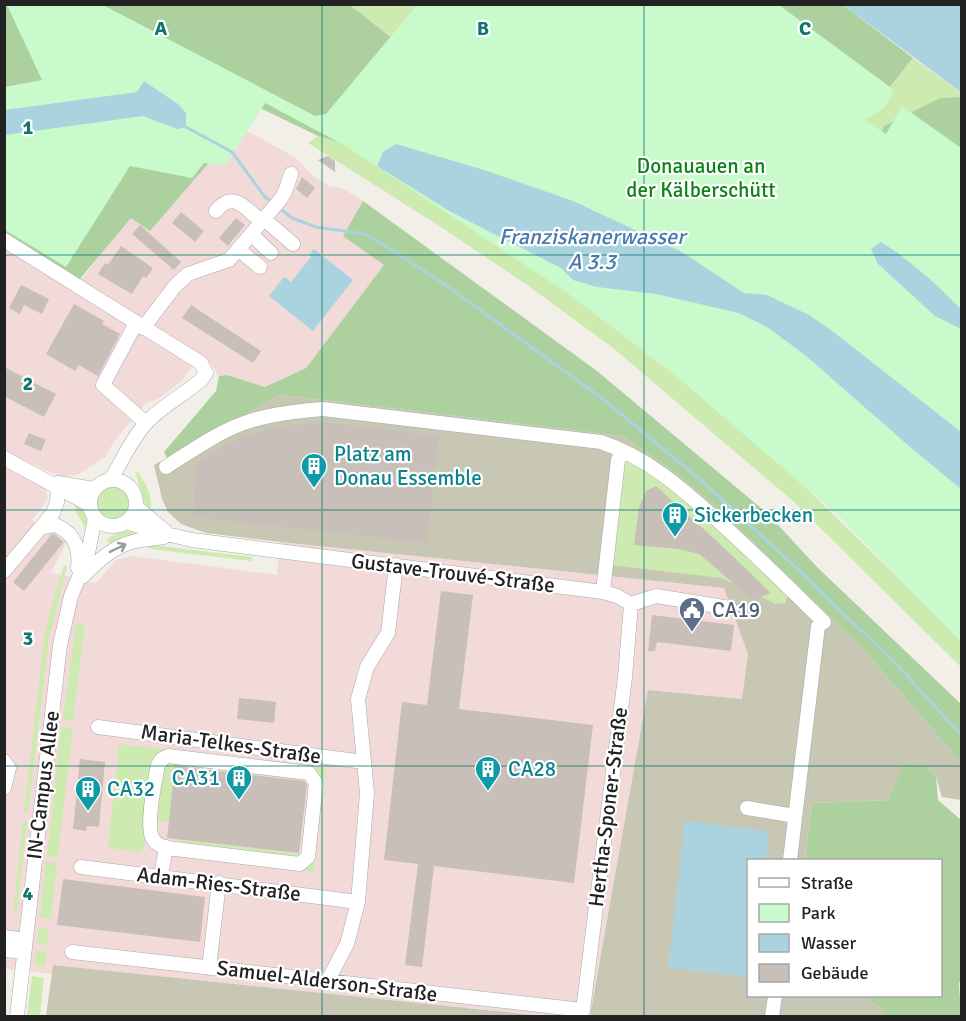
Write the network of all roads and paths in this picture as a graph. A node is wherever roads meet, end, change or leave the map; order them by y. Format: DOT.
graph roads {
  1 [pos="291,174"];
  2 [pos="216,211"];
  3 [pos="266,218"];
  4 [pos="251,234"];
  5 [pos="4,240"];
  6 [pos="293,244"];
  7 [pos="238,249"];
  8 [pos="271,253"];
  9 [pos="260,267"];
  10 [pos="139,325"];
  11 [pos="146,423"];
  12 [pos="130,448"];
  13 [pos="623,451"];
  14 [pos="4,458"];
  15 [pos="166,467"];
  16 [pos="111,479"];
  17 [pos="52,483"];
  18 [pos="128,484"];
  19 [pos="94,489"];
  20 [pos="136,507"];
  21 [pos="93,511"];
  22 [pos="127,522"];
  23 [pos="112,526"];
  24 [pos="40,528"];
  25 [pos="172,536"];
  26 [pos="87,558"];
  27 [pos="396,566"];
  28 [pos="4,571"];
  29 [pos="76,583"];
  30 [pos="603,592"];
  31 [pos="631,604"];
  32 [pos="730,608"];
  33 [pos="98,727"];
  34 [pos="4,761"];
  35 [pos="364,762"];
  36 [pos="4,788"];
  37 [pos="747,808"];
  38 [pos="795,816"];
  39 [pos="165,847"];
  40 [pos="790,859"];
  41 [pos="81,867"];
  42 [pos="161,876"];
  43 [pos="219,883"];
  44 [pos="358,902"];
  45 [pos="4,937"];
  46 [pos="25,946"];
  47 [pos="4,950"];
  48 [pos="72,952"];
  49 [pos="209,968"];
  50 [pos="327,982"];
  51 [pos="775,997"];
  52 [pos="583,1010"];
  53 [pos="17,1017"];
  54 [pos="772,1017"];
  1 -- 3 [label="street"];
  2 -- 3 [label="street"];
  3 -- 4 [label="street"];
  3 -- 6 [label="street"];
  4 -- 7 [label="street"];
  4 -- 8 [label="street"];
  5 -- 10 [label="street"];
  7 -- 9 [label="street"];
  7 -- 10 [label="street"];
  10 -- 11 [label="street"];
  10 -- 11 [label="street"];
  11 -- 12 [label="street"];
  12 -- 16 [label="street"];
  12 -- 18 [label="street"];
  13 -- 15 [label="street"];
  13 -- 30 [label="street"];
  13 -- 38 [label="street"];
  14 -- 17 [label="street"];
  16 -- 18 [label="street"];
  16 -- 19 [label="street"];
  17 -- 19 [label="street"];
  17 -- 21 [label="street"];
  17 -- 24 [label="street"];
  18 -- 20 [label="street"];
  19 -- 21 [label="street"];
  20 -- 22 [label="street"];
  20 -- 25 [label="street, Gustave-Trouvé-Straße"];
  21 -- 23 [label="street"];
  21 -- 26 [label="street, IN-Campus Allee"];
  22 -- 23 [label="street"];
  22 -- 25 [label="street, Gustave-Trouvé-Straße"];
  23 -- 26 [label="street, IN-Campus Allee"];
  24 -- 28 [label="street"];
  24 -- 29 [label="street"];
  25 -- 27 [label="street, Gustave-Trouvé-Straße"];
  29 -- 25 [label="street, Gustave-Trouvé-Straße, one-way"];
  26 -- 29 [label="street, IN-Campus Allee"];
  27 -- 30 [label="street, Gustave-Trouvé-Straße"];
  27 -- 35 [label="street"];
  29 -- 46 [label="street, IN-Campus Allee"];
  30 -- 31 [label="street, Gustave-Trouvé-Straße"];
  31 -- 32 [label="street"];
  31 -- 52 [label="street, Hertha-Sponer-Straße"];
  33 -- 35 [label="street, Maria-Telkes-Straße"];
  34 -- 36 [label="street"];
  35 -- 44 [label="street"];
  37 -- 38 [label="street"];
  38 -- 40 [label="street"];
  39 -- 39 [label="street"];
  39 -- 42 [label="street"];
  41 -- 42 [label="street, Adam-Ries-Straße"];
  42 -- 43 [label="street, Adam-Ries-Straße"];
  43 -- 44 [label="street, Adam-Ries-Straße"];
  43 -- 49 [label="street"];
  44 -- 50 [label="street"];
  45 -- 46 [label="street"];
  46 -- 47 [label="street"];
  46 -- 53 [label="street, IN-Campus Allee"];
  48 -- 49 [label="street, Samuel-Alderson-Straße"];
  49 -- 50 [label="street, Samuel-Alderson-Straße"];
  50 -- 52 [label="street, Samuel-Alderson-Straße"];
  51 -- 54 [label="street"];
}
